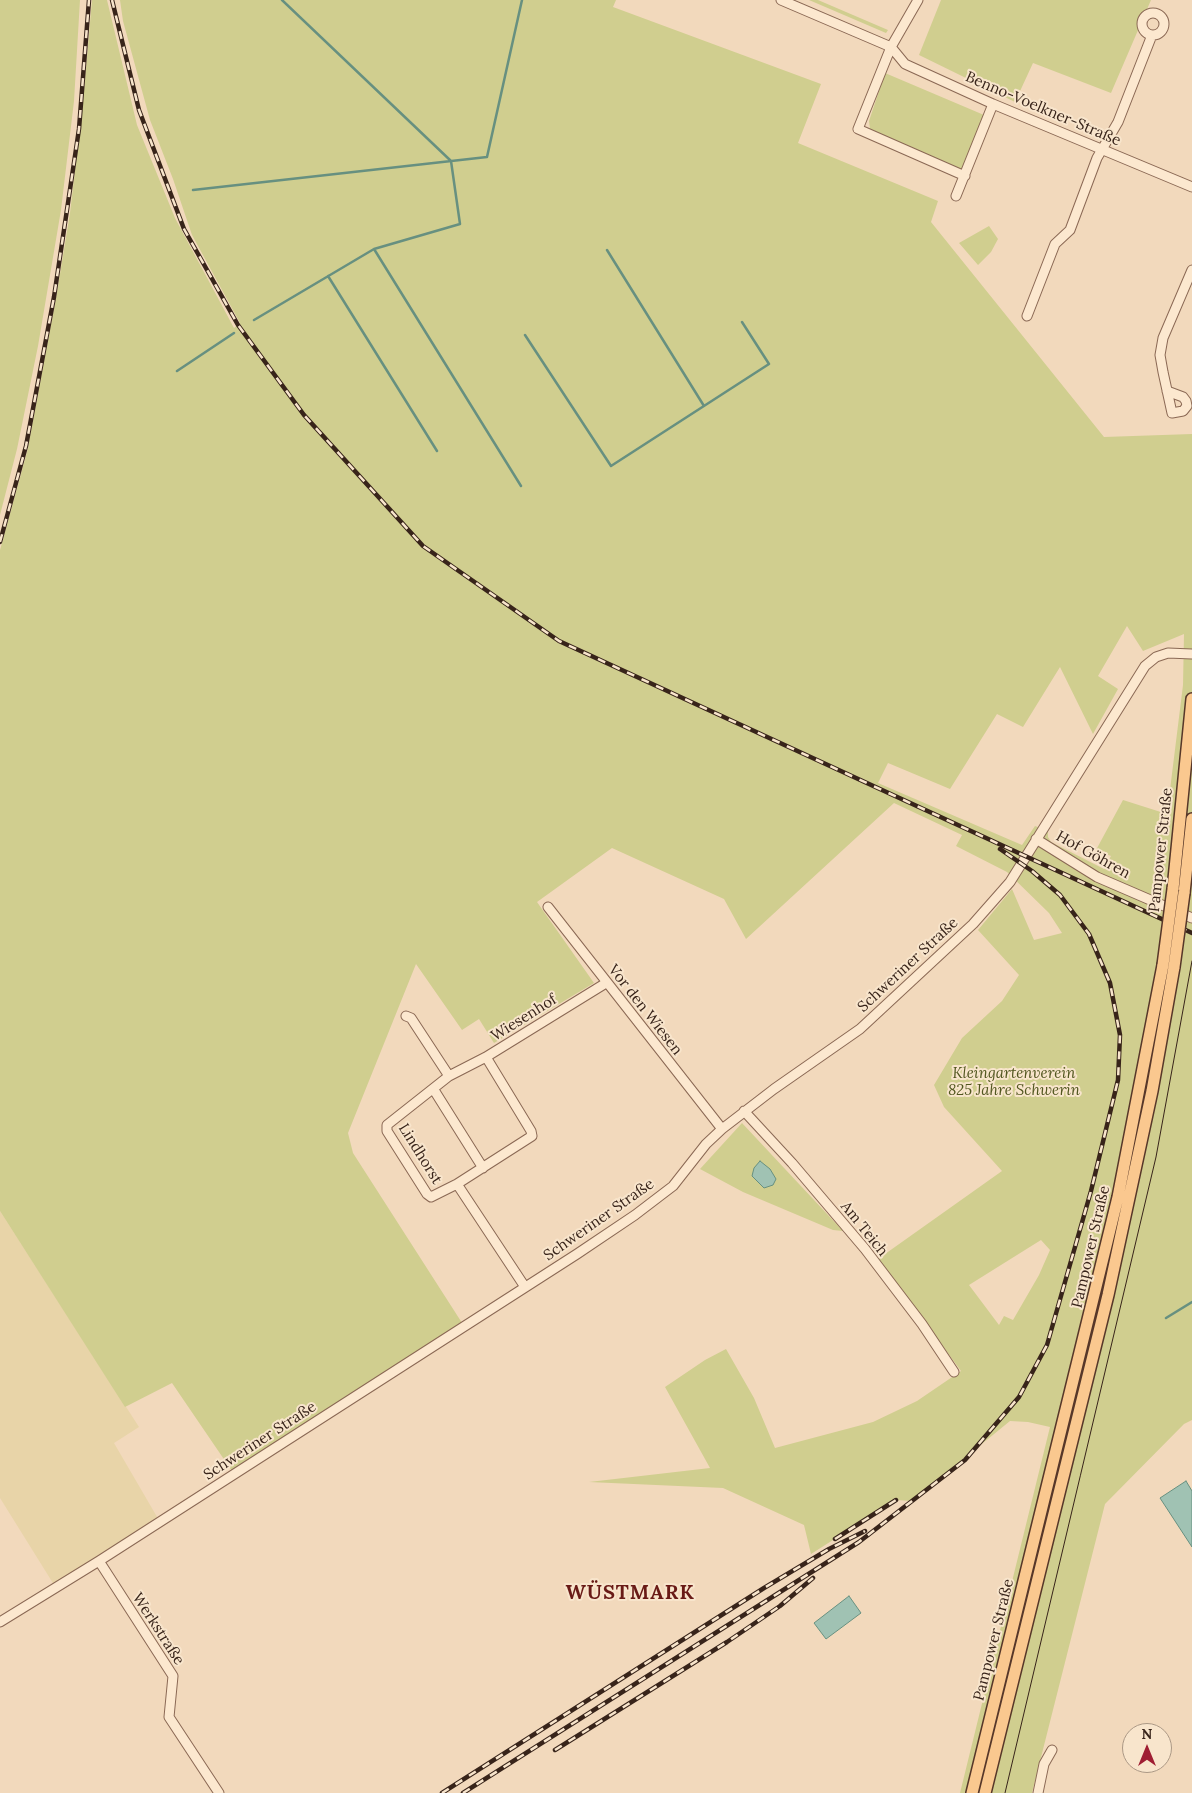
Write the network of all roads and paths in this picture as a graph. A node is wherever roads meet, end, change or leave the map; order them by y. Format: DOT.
graph roads {
  1 [pos="781,0"];
  2 [pos="918,0"];
  3 [pos="1152,35"];
  4 [pos="891,47"];
  5 [pos="993,104"];
  6 [pos="1103,149"];
  7 [pos="964,176"];
  8 [pos="1192,187"];
  9 [pos="956,196"];
  10 [pos="1192,270"];
  11 [pos="1027,316"];
  12 [pos="1167,391"];
  13 [pos="1192,654"];
  14 [pos="1192,698"];
  15 [pos="1192,819"];
  16 [pos="1036,839"];
  17 [pos="548,907"];
  18 [pos="1192,918"];
  19 [pos="1168,966"];
  20 [pos="606,984"];
  21 [pos="406,1016"];
  22 [pos="486,1057"];
  23 [pos="449,1076"];
  24 [pos="434,1090"];
  25 [pos="744,1111"];
  26 [pos="722,1129"];
  27 [pos="483,1168"];
  28 [pos="457,1184"];
  29 [pos="525,1287"];
  30 [pos="954,1372"];
  31 [pos="98,1561"];
  32 [pos="0,1622"];
  33 [pos="1052,1750"];
  34 [pos="219,1793"];
  35 [pos="972,1793"];
  36 [pos="985,1793"];
  37 [pos="1038,1793"];
  1 -- 4 [label="street"];
  2 -- 4 [label="street"];
  3 -- 6 [label="street"];
  4 -- 5 [label="street, Benno-Voelkner-Straße"];
  4 -- 7 [label="street"];
  5 -- 6 [label="street, Benno-Voelkner-Straße"];
  5 -- 7 [label="street"];
  6 -- 8 [label="street, Benno-Voelkner-Straße"];
  6 -- 11 [label="street"];
  7 -- 9 [label="street"];
  10 -- 12 [label="street"];
  13 -- 16 [label="street, Schweriner Straße"];
  14 -- 19 [label="main road, Pampower Straße, bridge"];
  15 -- 19 [label="main road, Pampower Straße, bridge"];
  16 -- 18 [label="street, Hof Göhren"];
  16 -- 25 [label="street, Schweriner Straße"];
  17 -- 20 [label="street, Vor den Wiesen"];
  19 -- 35 [label="main road, Pampower Straße"];
  19 -- 36 [label="main road, Pampower Straße"];
  20 -- 22 [label="street, Wiesenhof"];
  20 -- 26 [label="street, Vor den Wiesen"];
  21 -- 23 [label="street"];
  22 -- 23 [label="street, Lindhorst"];
  22 -- 27 [label="street, Wiesenhof"];
  23 -- 24 [label="street, Lindhorst"];
  24 -- 27 [label="street"];
  24 -- 28 [label="street, Lindhorst"];
  25 -- 26 [label="street, Schweriner Straße"];
  25 -- 30 [label="street, Am Teich"];
  26 -- 29 [label="street, Schweriner Straße"];
  27 -- 28 [label="street, Wiesenhof"];
  28 -- 29 [label="street"];
  29 -- 31 [label="street, Schweriner Straße"];
  31 -- 32 [label="street, Schweriner Straße"];
  31 -- 34 [label="street, Werkstraße"];
  33 -- 37 [label="street"];
}
